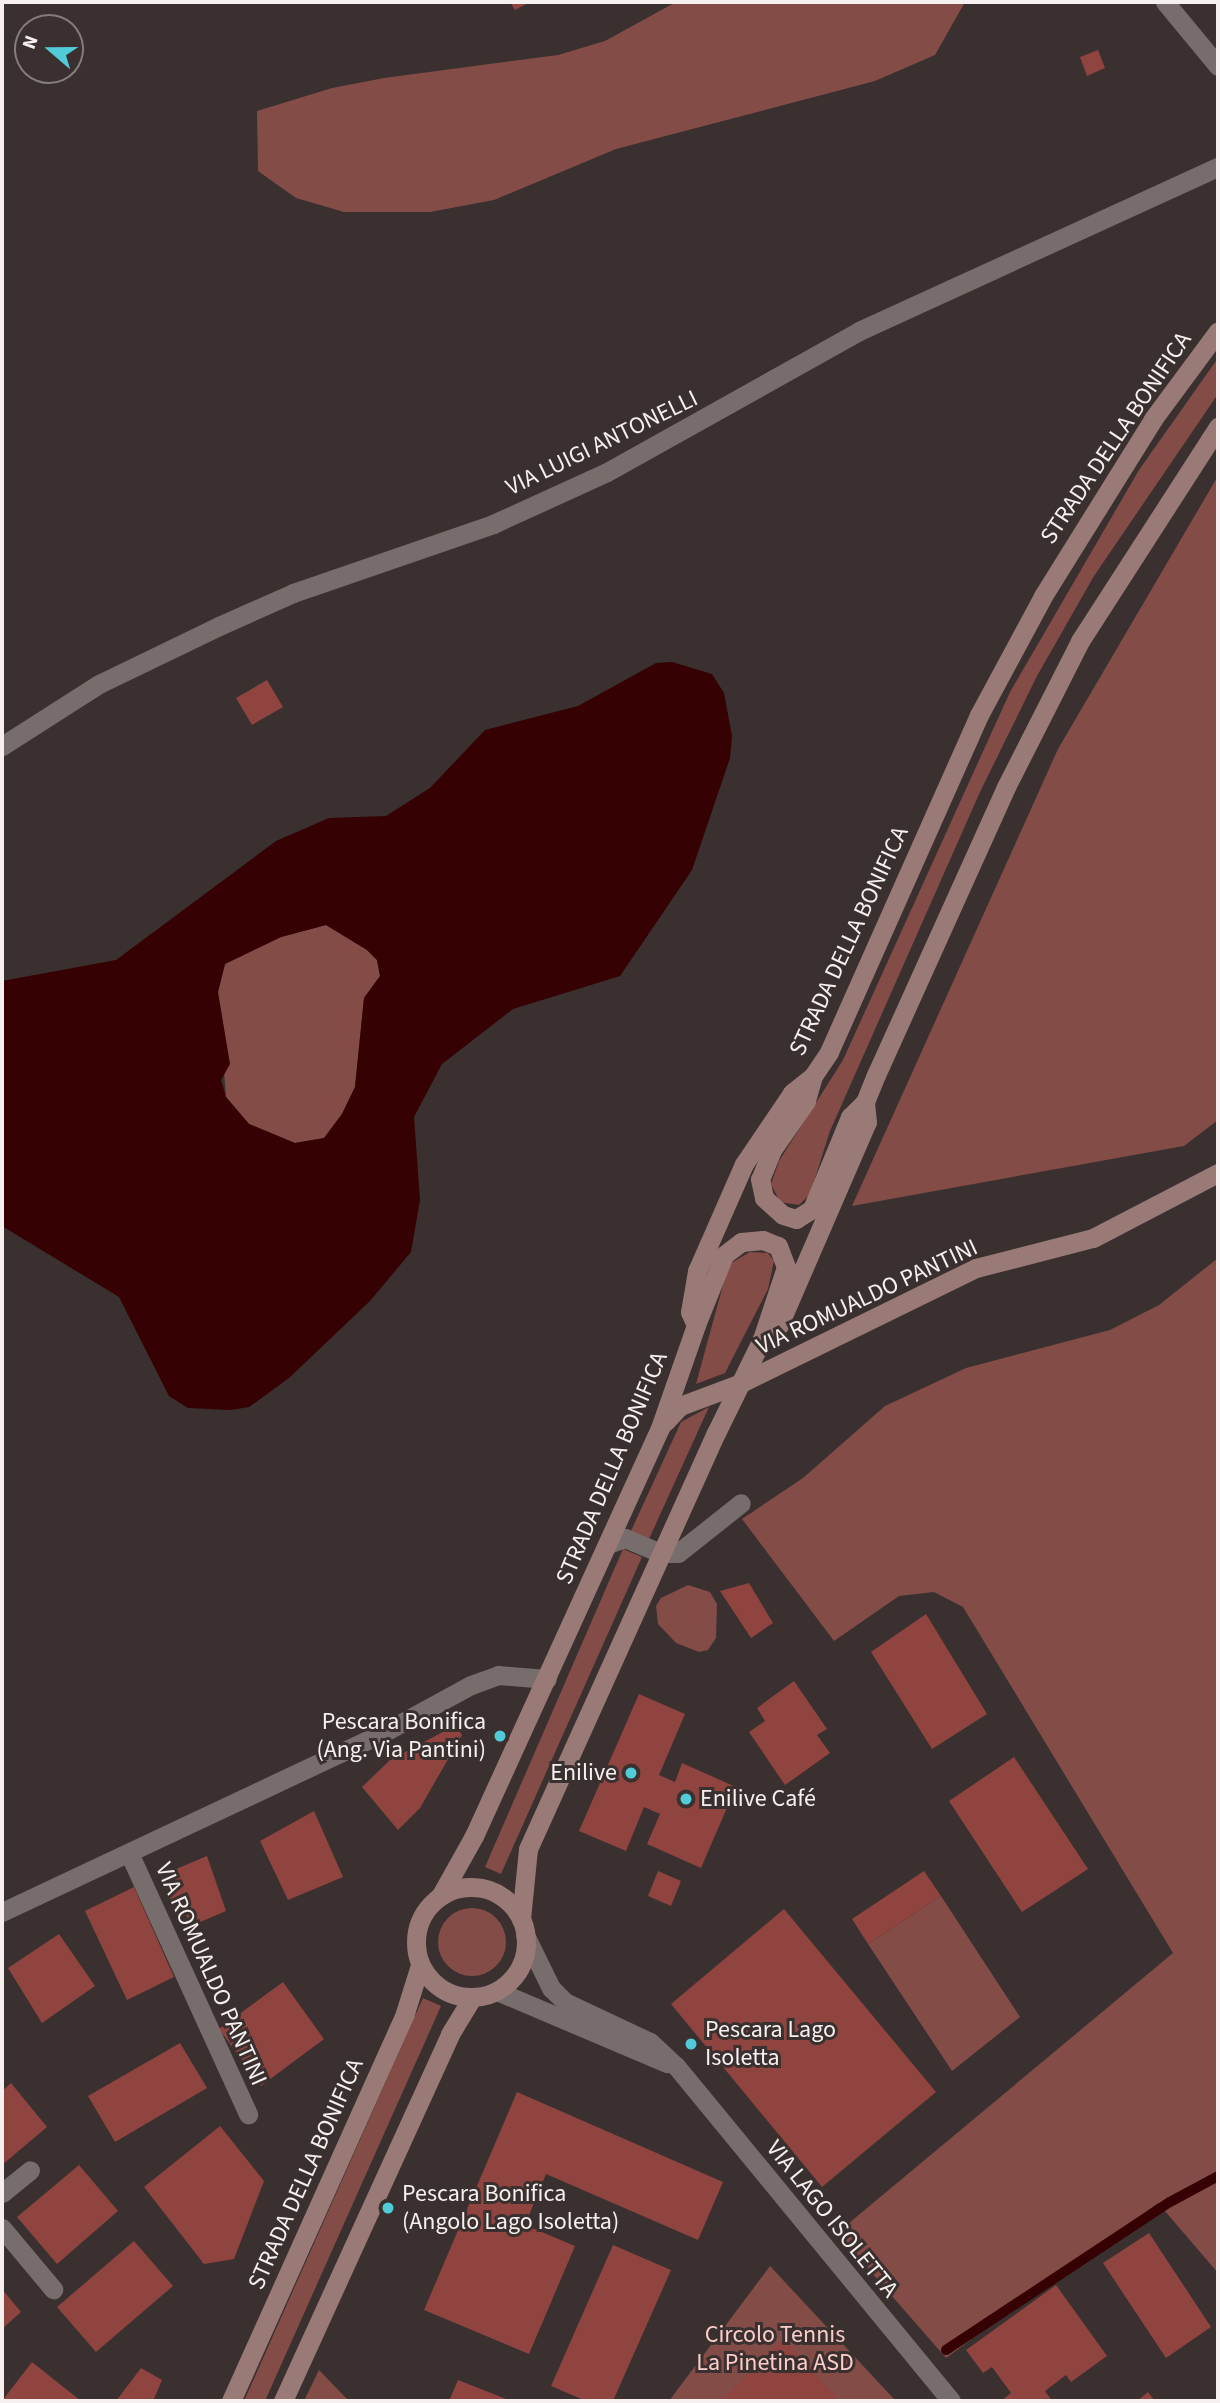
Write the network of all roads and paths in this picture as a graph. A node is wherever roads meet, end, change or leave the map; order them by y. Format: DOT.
graph roads {
  1 [pos="1166,2"];
  2 [pos="1218,66"];
  3 [pos="1218,167"];
  4 [pos="1218,331"];
  5 [pos="1218,426"];
  6 [pos="2,746"];
  7 [pos="813,1076"];
  8 [pos="865,1102"];
  9 [pos="1218,1173"];
  10 [pos="696,1325"];
  11 [pos="762,1339"];
  12 [pos="741,1383"];
  13 [pos="660,1429"];
  14 [pos="741,1503"];
  15 [pos="608,1544"];
  16 [pos="661,1553"];
  17 [pos="547,1679"];
  18 [pos="130,1855"];
  19 [pos="441,1895"];
  20 [pos="2,1912"];
  21 [pos="523,1927"];
  22 [pos="420,1965"];
  23 [pos="497,1991"];
  24 [pos="472,1998"];
  25 [pos="676,2066"];
  26 [pos="248,2114"];
  27 [pos="30,2170"];
  28 [pos="2,2193"];
  29 [pos="2,2228"];
  30 [pos="53,2289"];
  31 [pos="232,2401"];
  32 [pos="283,2401"];
  33 [pos="951,2401"];
  1 -- 2 [label="street"];
  3 -- 6 [label="street, VIA LUIGI ANTONELLI"];
  4 -- 7 [label="main road, STRADA DELLA BONIFICA"];
  5 -- 8 [label="main road"];
  7 -- 8 [label="main road"];
  7 -- 10 [label="main road, STRADA DELLA BONIFICA"];
  8 -- 11 [label="main road"];
  9 -- 12 [label="main road, VIA ROMUALDO PANTINI"];
  10 -- 11 [label="main road"];
  10 -- 13 [label="main road, STRADA DELLA BONIFICA"];
  11 -- 12 [label="main road"];
  12 -- 13 [label="main road, VIA ROMUALDO PANTINI"];
  12 -- 16 [label="main road"];
  13 -- 15 [label="main road, STRADA DELLA BONIFICA"];
  14 -- 16 [label="street"];
  15 -- 16 [label="street"];
  15 -- 17 [label="main road, STRADA DELLA BONIFICA"];
  16 -- 21 [label="main road"];
  17 -- 18 [label="street, VIA ROMUALDO PANTINI"];
  17 -- 19 [label="main road, STRADA DELLA BONIFICA"];
  18 -- 20 [label="street, VIA ROMUALDO PANTINI"];
  18 -- 26 [label="street, VIA ROMUALDO PANTINI"];
  19 -- 21 [label="main road"];
  19 -- 22 [label="main road"];
  21 -- 23 [label="main road"];
  21 -- 25 [label="street, VIA LAGO ISOLETTA"];
  22 -- 24 [label="main road"];
  22 -- 31 [label="main road, STRADA DELLA BONIFICA"];
  23 -- 24 [label="main road"];
  23 -- 25 [label="street, VIA LAGO ISOLETTA"];
  24 -- 32 [label="main road"];
  25 -- 33 [label="street, VIA LAGO ISOLETTA"];
  27 -- 28 [label="street"];
  29 -- 30 [label="street"];
}
